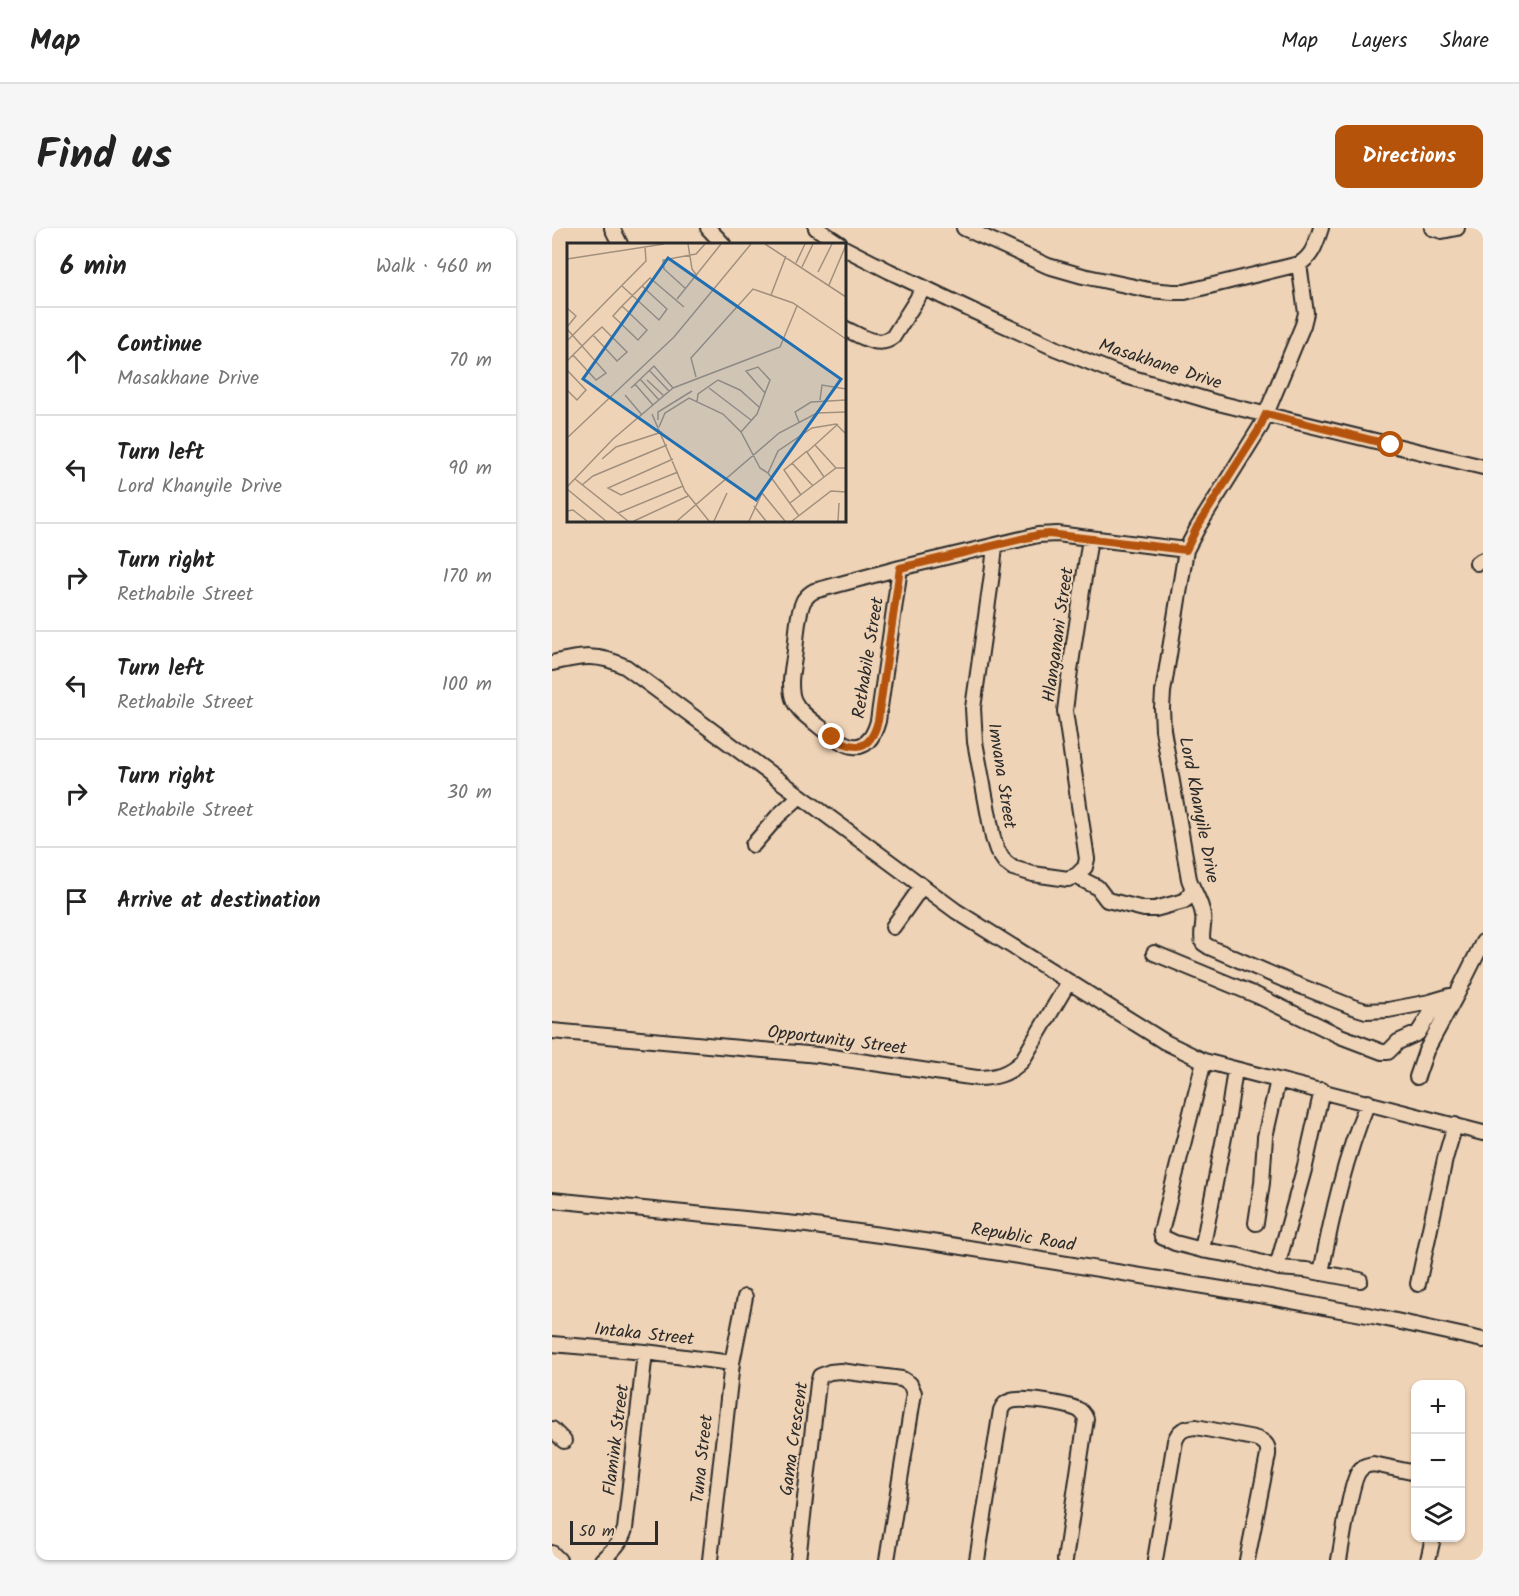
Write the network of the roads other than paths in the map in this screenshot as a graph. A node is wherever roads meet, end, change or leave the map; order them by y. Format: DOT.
graph roads {
  1 [pos="612,228"];
  2 [pos="708,228"];
  3 [pos="816,228"];
  4 [pos="964,228"];
  5 [pos="1321,228"];
  6 [pos="1432,228"];
  7 [pos="1457,228"];
  8 [pos="620,243"];
  9 [pos="722,243"];
  10 [pos="838,243"];
  11 [pos="846,249"];
  12 [pos="1299,264"];
  13 [pos="924,288"];
  14 [pos="846,329"];
  15 [pos="1266,414"];
  16 [pos="1483,467"];
  17 [pos="1090,538"];
  18 [pos="994,546"];
  19 [pos="1186,550"];
  20 [pos="900,568"];
  21 [pos="552,663"];
  22 [pos="800,796"];
  23 [pos="753,846"];
  24 [pos="1077,875"];
  25 [pos="922,886"];
  26 [pos="1192,890"];
  27 [pos="893,927"];
  28 [pos="1483,942"];
  29 [pos="1154,953"];
  30 [pos="1479,961"];
  31 [pos="1068,982"];
  32 [pos="1457,994"];
  33 [pos="1439,1000"];
  34 [pos="552,1031"];
  35 [pos="1204,1060"];
  36 [pos="1235,1069"];
  37 [pos="1417,1077"];
  38 [pos="1278,1080"];
  39 [pos="1322,1090"];
  40 [pos="1368,1102"];
  41 [pos="1455,1125"];
  42 [pos="1483,1133"];
  43 [pos="552,1200"];
  44 [pos="1256,1223"];
  45 [pos="1202,1250"];
  46 [pos="1277,1267"];
  47 [pos="1321,1273"];
  48 [pos="1360,1280"];
  49 [pos="1418,1284"];
  50 [pos="745,1297"];
  51 [pos="1483,1340"];
  52 [pos="552,1344"];
  53 [pos="645,1352"];
  54 [pos="732,1363"];
  55 [pos="552,1429"];
  56 [pos="564,1441"];
  57 [pos="1411,1472"];
  58 [pos="1432,1542"];
  59 [pos="552,1553"];
  60 [pos="559,1560"];
  61 [pos="602,1560"];
  62 [pos="710,1560"];
  63 [pos="798,1560"];
  64 [pos="887,1560"];
  65 [pos="977,1560"];
  66 [pos="1065,1560"];
  67 [pos="1155,1560"];
  68 [pos="1247,1560"];
  69 [pos="1339,1560"];
  70 [pos="1428,1560"];
  1 -- 8 [label="street"];
  2 -- 9 [label="street"];
  3 -- 10 [label="street"];
  4 -- 12 [label="street"];
  5 -- 12 [label="street"];
  6 -- 7 [label="street"];
  11 -- 13 [label="street, Masakhane Drive"];
  12 -- 15 [label="street, Lord Khanyile Drive"];
  13 -- 14 [label="street"];
  13 -- 15 [label="street, Masakhane Drive"];
  15 -- 16 [label="street, Masakhane Drive"];
  15 -- 19 [label="street, Lord Khanyile Drive"];
  17 -- 18 [label="street, Rethabile Street"];
  17 -- 19 [label="street, Rethabile Street"];
  17 -- 24 [label="street, Hlanganani Street"];
  18 -- 20 [label="street, Rethabile Street"];
  18 -- 24 [label="street, Imvana Street"];
  19 -- 26 [label="street, Lord Khanyile Drive"];
  20 -- 20 [label="street, Rethabile Street"];
  21 -- 22 [label="street"];
  22 -- 23 [label="street"];
  22 -- 25 [label="street"];
  24 -- 26 [label="street"];
  25 -- 27 [label="street"];
  25 -- 31 [label="street"];
  26 -- 33 [label="street, Lord Khanyile Drive"];
  28 -- 30 [label="street"];
  29 -- 33 [label="street"];
  30 -- 32 [label="street"];
  31 -- 34 [label="street, Opportunity Street"];
  31 -- 35 [label="street"];
  32 -- 33 [label="street, Lord Khanyile Drive"];
  32 -- 37 [label="street"];
  35 -- 36 [label="street"];
  35 -- 45 [label="street"];
  36 -- 38 [label="street"];
  36 -- 45 [label="street"];
  38 -- 39 [label="street"];
  38 -- 44 [label="street"];
  39 -- 40 [label="street"];
  39 -- 46 [label="street"];
  40 -- 41 [label="street"];
  40 -- 47 [label="street"];
  41 -- 42 [label="street"];
  41 -- 49 [label="street"];
  43 -- 51 [label="street, Republic Road"];
  45 -- 46 [label="street"];
  46 -- 47 [label="street"];
  47 -- 48 [label="street"];
  50 -- 54 [label="street, Tuna Street"];
  52 -- 53 [label="street, Intaka Street"];
  53 -- 54 [label="street, Intaka Street"];
  53 -- 61 [label="street, Flamink Street"];
  54 -- 62 [label="street, Tuna Street"];
  55 -- 56 [label="street"];
  57 -- 69 [label="street"];
  58 -- 70 [label="street"];
  59 -- 60 [label="street"];
  63 -- 64 [label="street, Gama Crescent"];
  65 -- 66 [label="street"];
  67 -- 68 [label="street"];
}
